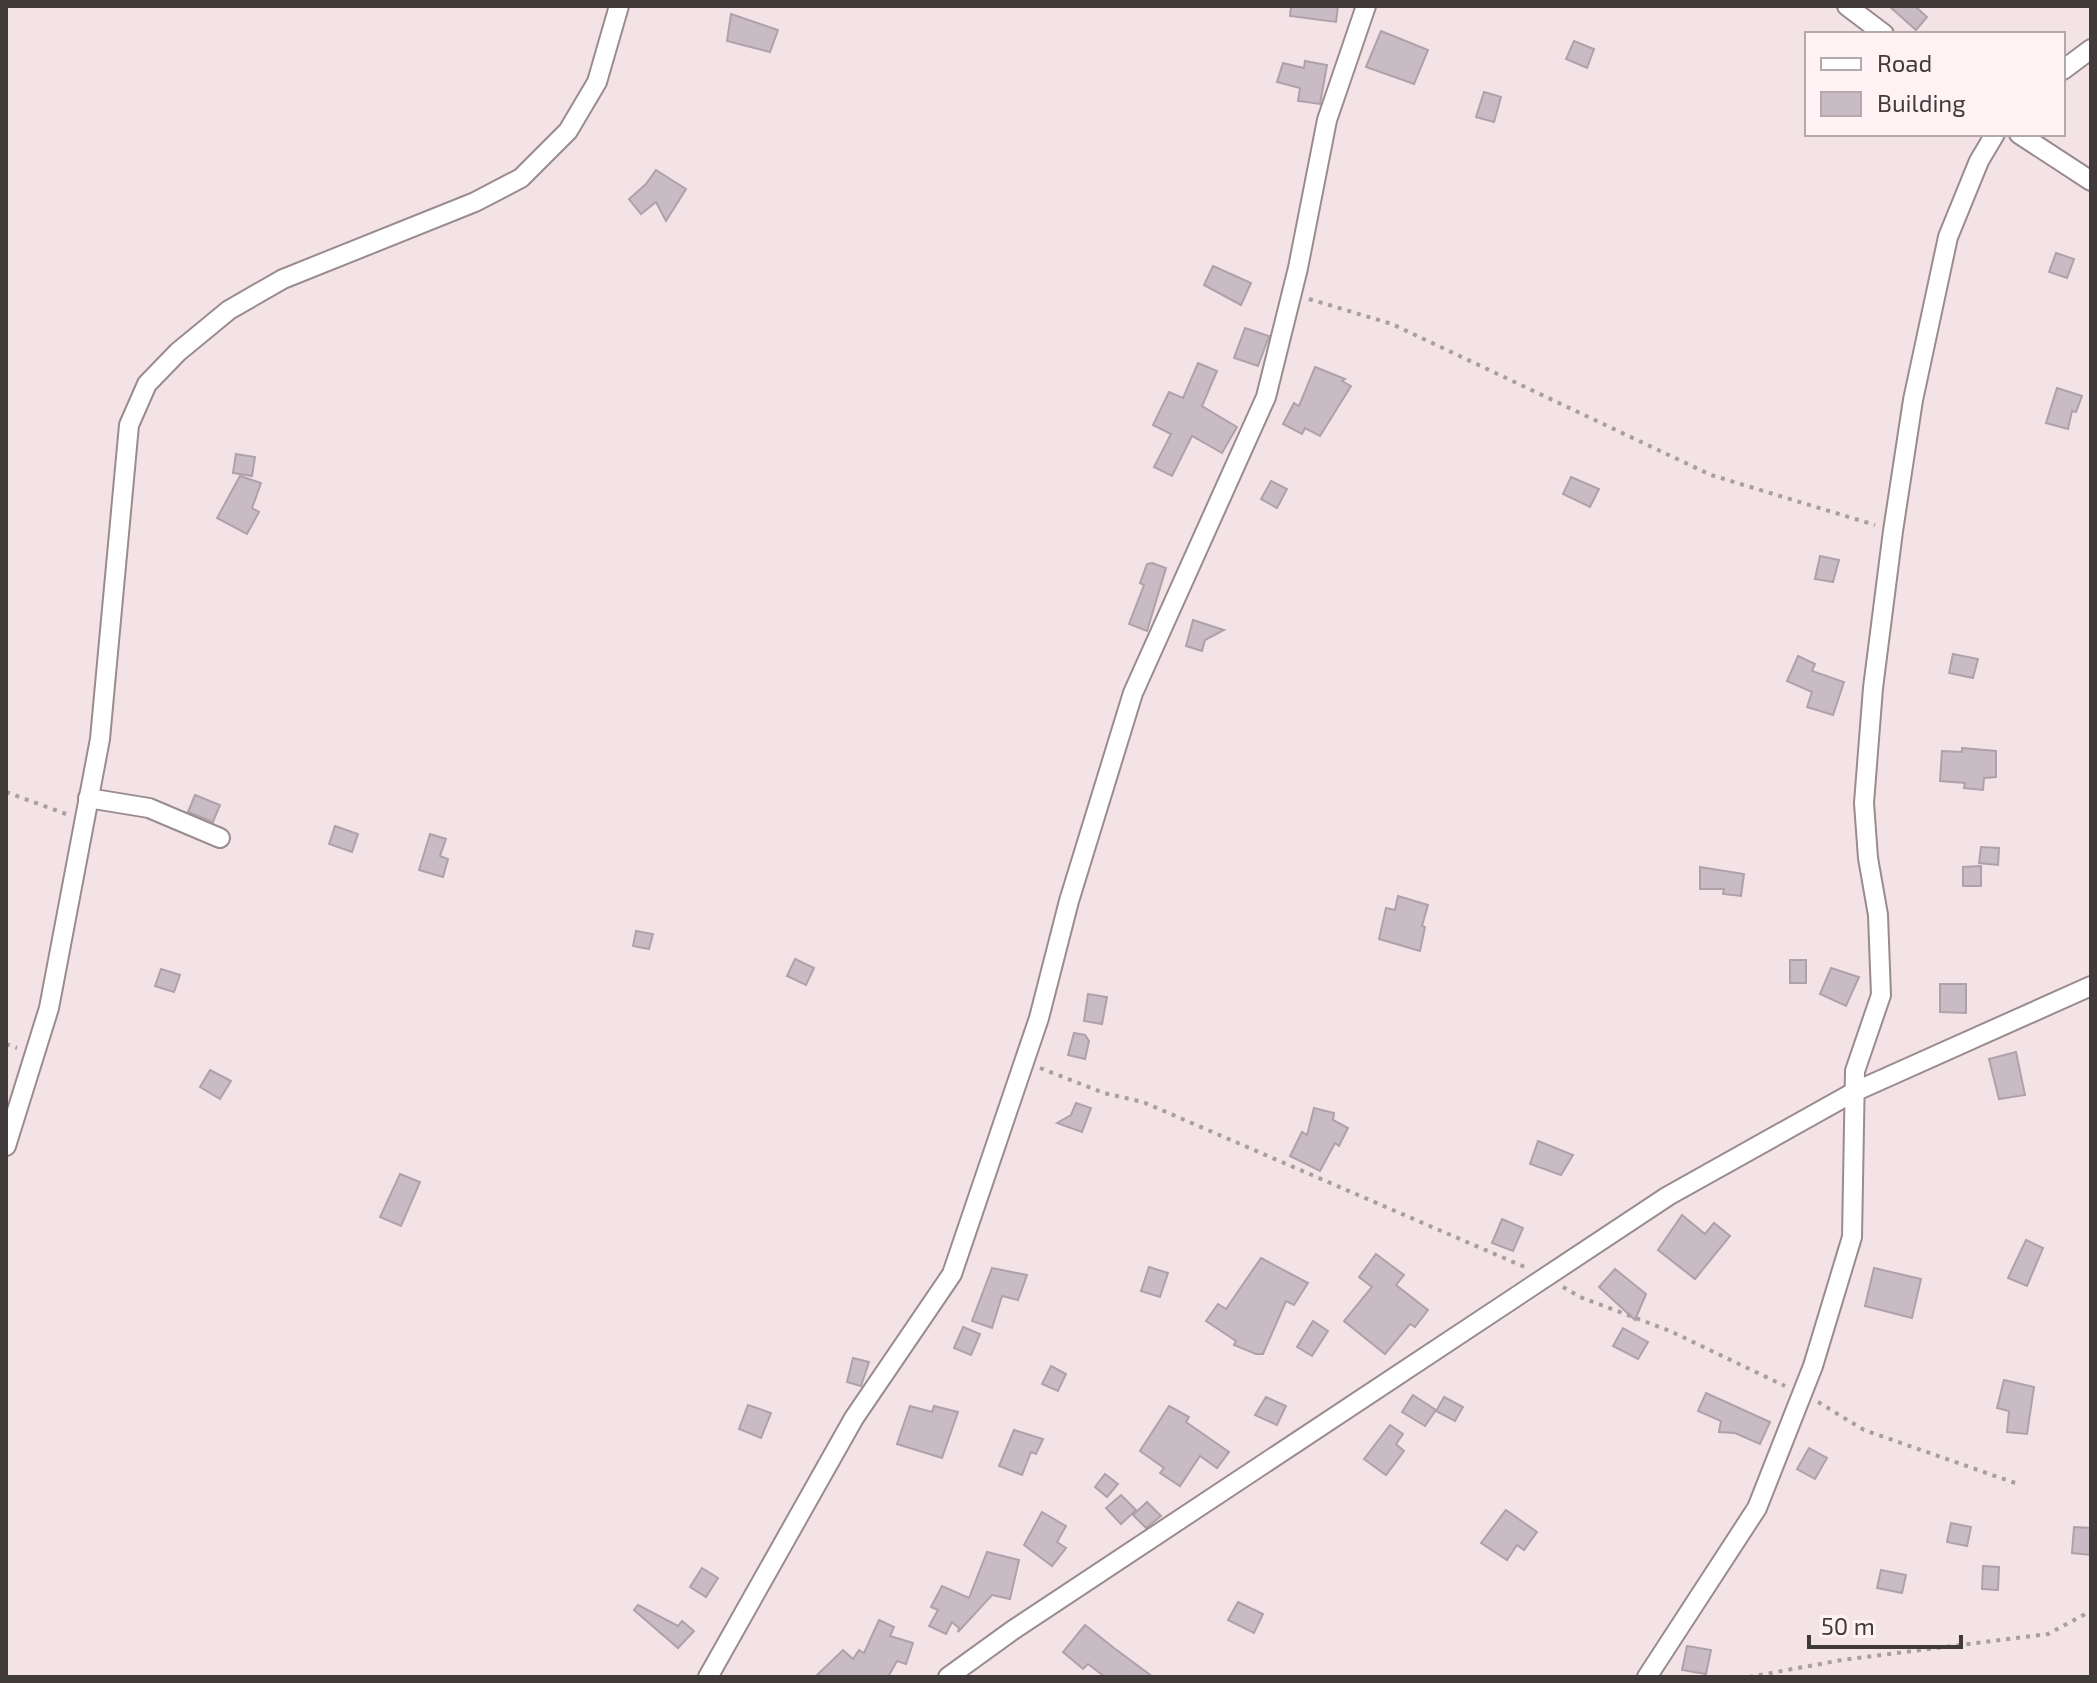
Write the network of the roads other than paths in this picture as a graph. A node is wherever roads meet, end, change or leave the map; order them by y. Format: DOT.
graph roads {
  1 [pos="619,6"];
  2 [pos="1366,6"];
  3 [pos="1847,6"];
  4 [pos="1881,32"];
  5 [pos="2091,49"];
  6 [pos="2065,68"];
  7 [pos="1994,136"];
  8 [pos="2022,136"];
  9 [pos="2091,181"];
  10 [pos="88,798"];
  11 [pos="220,838"];
  12 [pos="2091,986"];
  13 [pos="1854,1092"];
  14 [pos="6,1146"];
  15 [pos="708,1677"];
  16 [pos="948,1677"];
  17 [pos="1647,1677"];
  1 -- 10 [label="street"];
  2 -- 15 [label="street"];
  3 -- 4 [label="street"];
  5 -- 6 [label="street"];
  7 -- 13 [label="street"];
  8 -- 9 [label="street"];
  10 -- 11 [label="street"];
  10 -- 14 [label="street"];
  12 -- 13 [label="street"];
  13 -- 16 [label="street"];
  13 -- 17 [label="street"];
}
